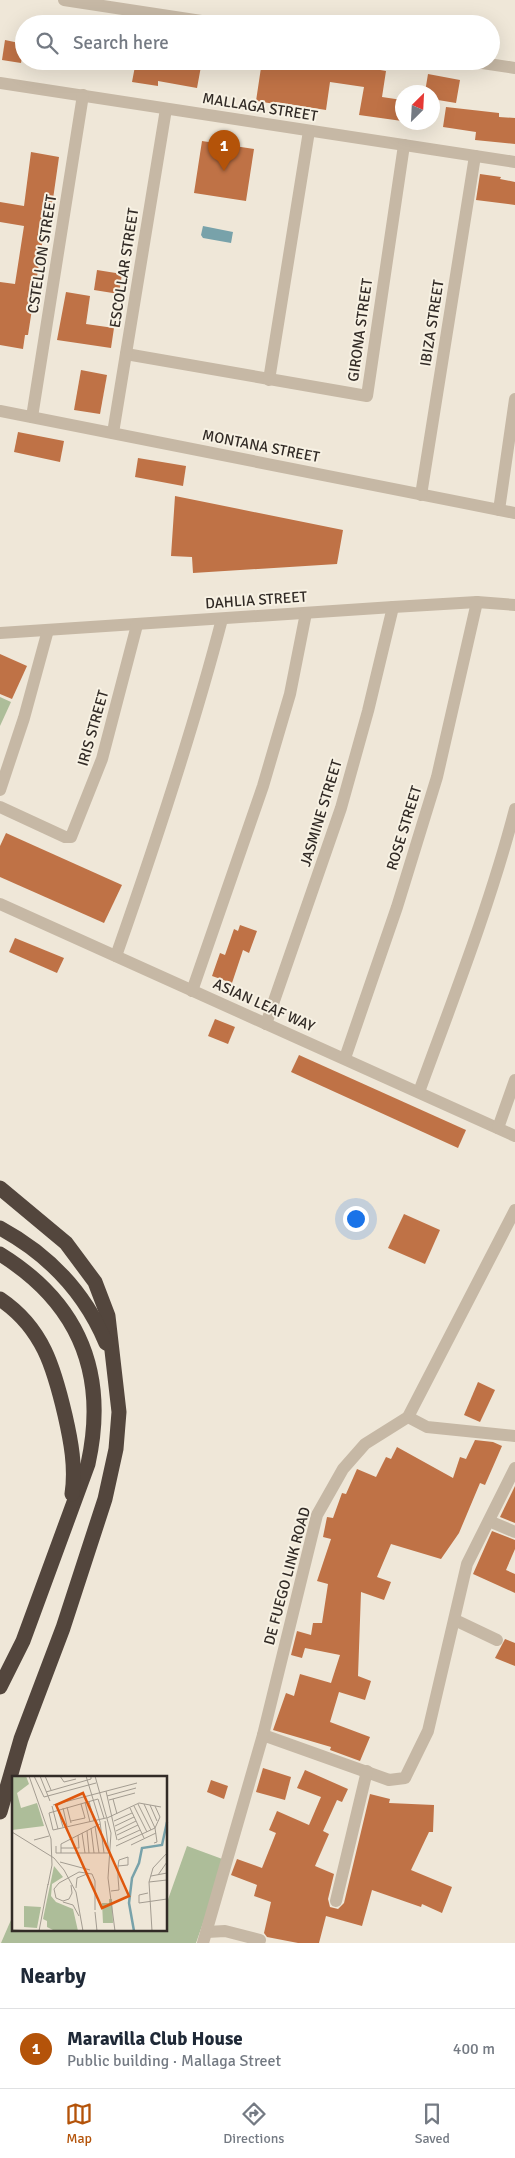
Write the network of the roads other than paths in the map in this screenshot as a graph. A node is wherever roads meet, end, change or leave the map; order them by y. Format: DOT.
graph roads {
  1 [pos="64,0"];
  2 [pos="162,15"];
  3 [pos="500,66"];
  4 [pos="515,68"];
  5 [pos="0,83"];
  6 [pos="83,96"];
  7 [pos="166,109"];
  8 [pos="308,131"];
  9 [pos="404,145"];
  10 [pos="474,156"];
  11 [pos="515,162"];
  12 [pos="126,354"];
  13 [pos="269,380"];
  14 [pos="515,399"];
  15 [pos="0,411"];
  16 [pos="32,417"];
  17 [pos="113,433"];
  18 [pos="420,494"];
  19 [pos="499,510"];
  20 [pos="515,513"];
  21 [pos="477,602"];
  22 [pos="515,606"];
  23 [pos="393,607"];
  24 [pos="306,613"];
  25 [pos="222,619"];
  26 [pos="137,625"];
  27 [pos="48,630"];
  28 [pos="0,633"];
  29 [pos="0,790"];
  30 [pos="0,807"];
  31 [pos="515,809"];
  32 [pos="0,904"];
  33 [pos="116,956"];
  34 [pos="192,991"];
  35 [pos="266,1024"];
  36 [pos="345,1058"];
  37 [pos="515,1080"];
  38 [pos="418,1092"];
  39 [pos="498,1128"];
  40 [pos="515,1136"];
  41 [pos="0,1188"];
  42 [pos="515,1210"];
  43 [pos="0,1228"];
  44 [pos="0,1254"];
  45 [pos="0,1299"];
  46 [pos="116,1373"];
  47 [pos="408,1417"];
  48 [pos="515,1436"];
  49 [pos="515,1468"];
  50 [pos="68,1521"];
  51 [pos="488,1521"];
  52 [pos="515,1532"];
  53 [pos="455,1620"];
  54 [pos="498,1640"];
  55 [pos="0,1687"];
  56 [pos="262,1735"];
  57 [pos="367,1771"];
  58 [pos="0,1812"];
  59 [pos="336,1900"];
  60 [pos="205,1938"];
  61 [pos="260,1940"];
  1 -- 2 [label="street"];
  3 -- 4 [label="street"];
  5 -- 6 [label="street, MALLAGA STREET"];
  6 -- 7 [label="street, MALLAGA STREET"];
  6 -- 16 [label="street, CSTELLON STREET"];
  7 -- 8 [label="street, MALLAGA STREET"];
  7 -- 12 [label="street, ESCOLLAR STREET"];
  8 -- 9 [label="street, MALLAGA STREET"];
  8 -- 13 [label="street"];
  9 -- 10 [label="street, MALLAGA STREET"];
  9 -- 13 [label="street, GIRONA STREET"];
  10 -- 11 [label="street, MALLAGA STREET"];
  10 -- 18 [label="street, IBIZA STREET"];
  12 -- 13 [label="street, GIRONA STREET"];
  12 -- 17 [label="street, ESCOLLAR STREET"];
  14 -- 19 [label="street"];
  15 -- 16 [label="street, MONTANA STREET"];
  16 -- 17 [label="street, MONTANA STREET"];
  17 -- 18 [label="street, MONTANA STREET"];
  18 -- 19 [label="street, MONTANA STREET"];
  19 -- 20 [label="street, MONTANA STREET"];
  21 -- 22 [label="street, DAHLIA STREET"];
  21 -- 23 [label="street, DAHLIA STREET"];
  21 -- 36 [label="street, ROSE STREET"];
  23 -- 24 [label="street, DAHLIA STREET"];
  23 -- 35 [label="street, JASMINE STREET"];
  24 -- 25 [label="street, DAHLIA STREET"];
  24 -- 34 [label="street"];
  25 -- 26 [label="street, DAHLIA STREET"];
  25 -- 33 [label="street"];
  26 -- 27 [label="street, DAHLIA STREET"];
  26 -- 30 [label="street, IRIS STREET"];
  27 -- 28 [label="street, DAHLIA STREET"];
  27 -- 29 [label="street"];
  31 -- 38 [label="street"];
  32 -- 33 [label="street, ASIAN LEAF WAY"];
  33 -- 34 [label="street, ASIAN LEAF WAY"];
  34 -- 35 [label="street, ASIAN LEAF WAY"];
  35 -- 36 [label="street, ASIAN LEAF WAY"];
  36 -- 38 [label="street, ASIAN LEAF WAY"];
  37 -- 39 [label="street"];
  38 -- 39 [label="street, ASIAN LEAF WAY"];
  39 -- 40 [label="street, ASIAN LEAF WAY"];
  41 -- 46 [label="highway"];
  42 -- 47 [label="street, DE FUEGO LINK ROAD"];
  43 -- 46 [label="highway"];
  44 -- 50 [label="highway"];
  45 -- 50 [label="highway"];
  46 -- 58 [label="highway"];
  47 -- 48 [label="street"];
  47 -- 56 [label="street, DE FUEGO LINK ROAD"];
  49 -- 51 [label="street"];
  50 -- 55 [label="highway"];
  51 -- 52 [label="street"];
  51 -- 53 [label="street"];
  53 -- 54 [label="street"];
  53 -- 57 [label="street"];
  56 -- 57 [label="street"];
  56 -- 60 [label="street, DE FUEGO LINK ROAD"];
  57 -- 59 [label="street"];
  60 -- 61 [label="street"];
}
